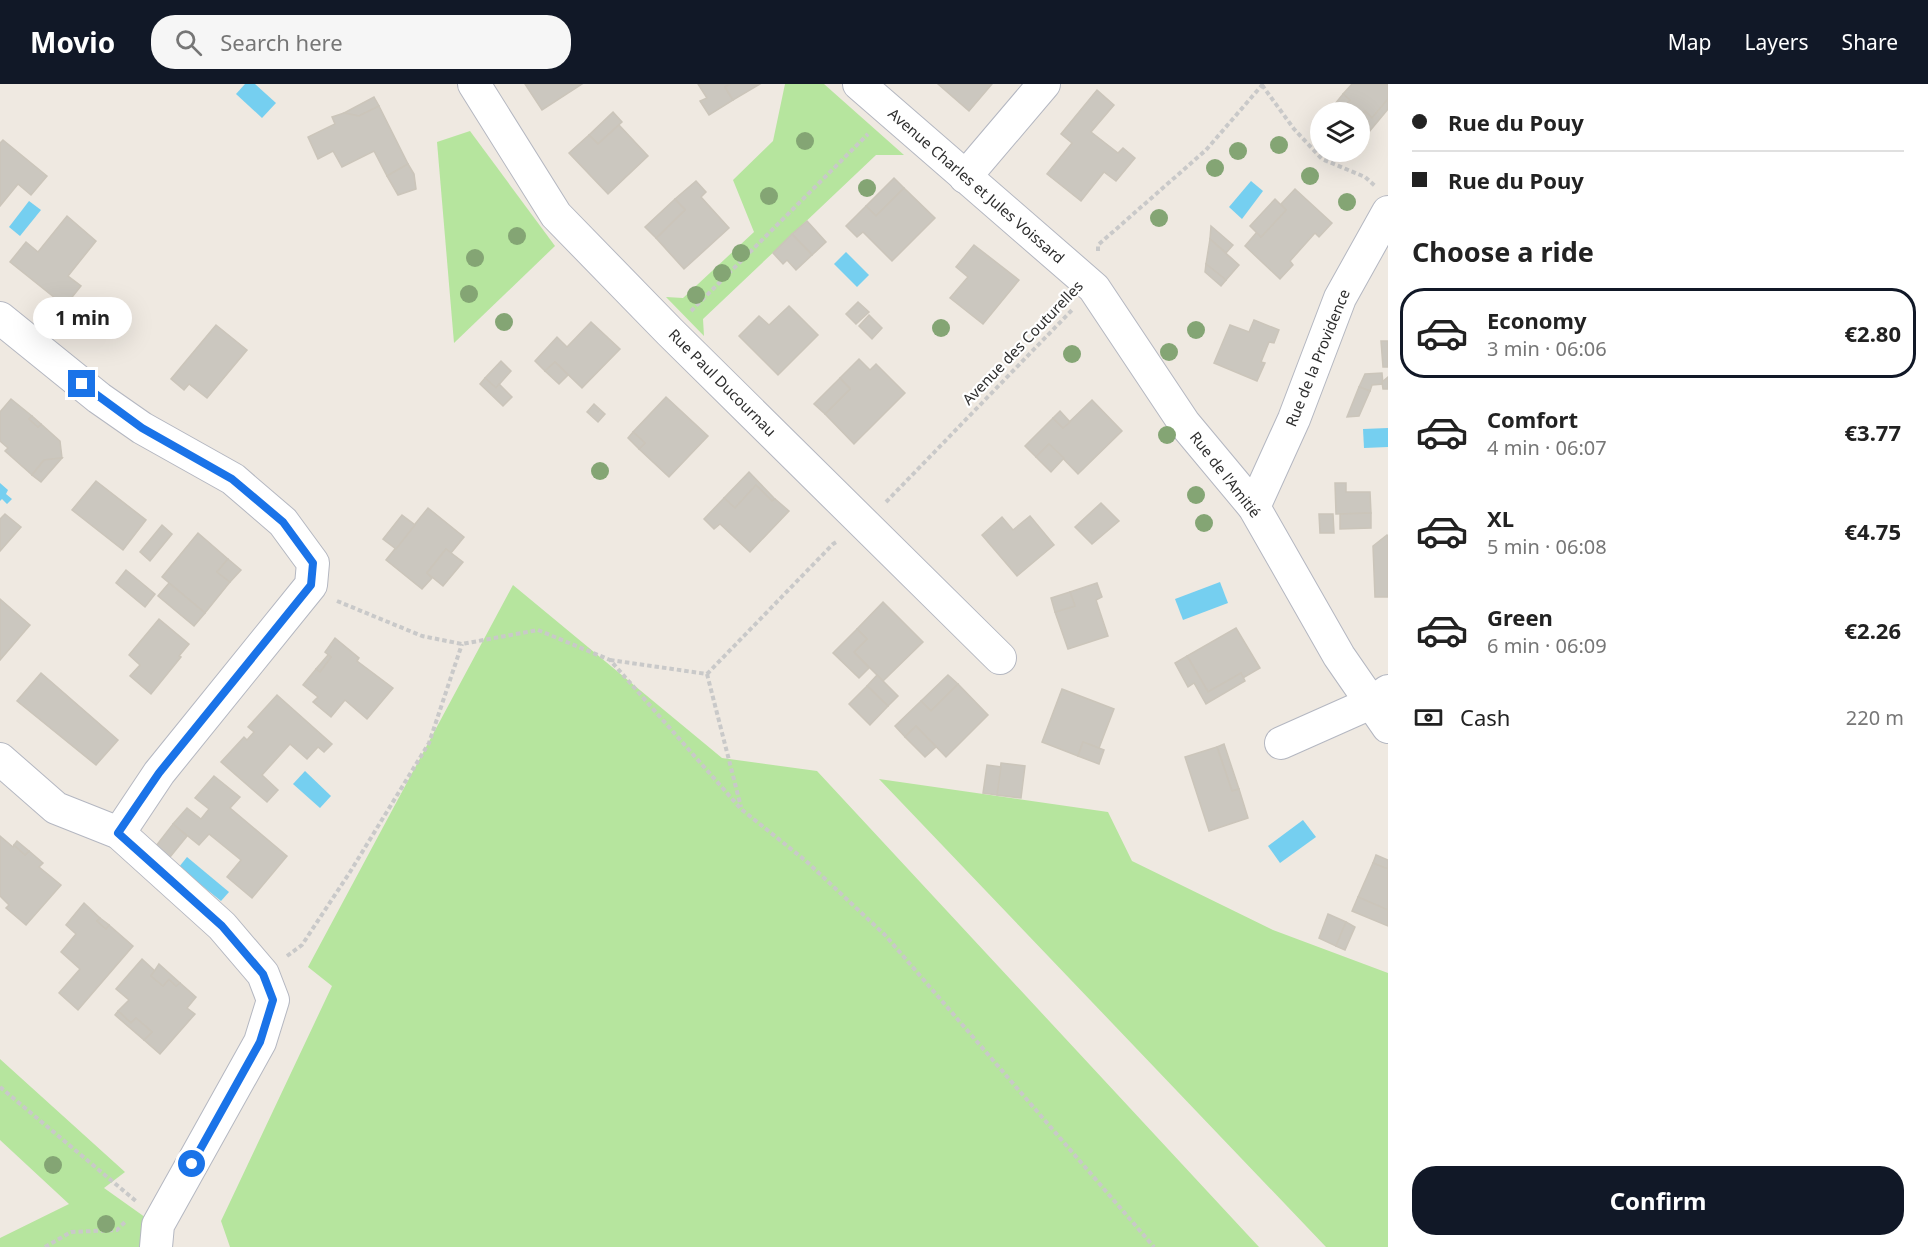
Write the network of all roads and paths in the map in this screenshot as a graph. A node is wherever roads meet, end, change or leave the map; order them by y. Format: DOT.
graph roads {
  1 [pos="474,84"];
  2 [pos="859,84"];
  3 [pos="1044,84"];
  4 [pos="1262,85"];
  5 [pos="890,112"];
  6 [pos="965,177"];
  7 [pos="1384,201"];
  8 [pos="1094,288"];
  9 [pos="0,318"];
  10 [pos="670,332"];
  11 [pos="1254,507"];
  12 [pos="865,524"];
  13 [pos="311,585"];
  14 [pos="462,644"];
  15 [pos="1000,658"];
  16 [pos="610,660"];
  17 [pos="707,674"];
  18 [pos="1382,707"];
  19 [pos="1281,743"];
  20 [pos="0,759"];
  21 [pos="741,809"];
  22 [pos="118,833"];
  23 [pos="263,974"];
  24 [pos="0,1087"];
  25 [pos="141,1206"];
  26 [pos="133,1214"];
  27 [pos="45,1247"];
  28 [pos="156,1247"];
  29 [pos="1154,1247"];
  1 -- 10 [label="street, Rue Paul Ducournau"];
  2 -- 5 [label="street, Avenue Charles et Jules Voissard"];
  3 -- 6 [label="street"];
  4 -- 7 [label="path"];
  4 -- 8 [label="path, Avenue des Couturelles"];
  5 -- 6 [label="street, Avenue Charles et Jules Voissard"];
  5 -- 10 [label="path"];
  6 -- 8 [label="street, Avenue Charles et Jules Voissard"];
  7 -- 11 [label="street, Rue de la Providence"];
  8 -- 11 [label="street, Rue de l'Amitié"];
  8 -- 12 [label="path, Avenue des Couturelles"];
  9 -- 13 [label="street"];
  10 -- 12 [label="street, Rue Paul Ducournau"];
  11 -- 18 [label="street, Rue de l'Amitié"];
  12 -- 15 [label="street, Rue Paul Ducournau"];
  12 -- 17 [label="path, Avenue des Couturelles"];
  13 -- 14 [label="path"];
  13 -- 22 [label="street"];
  14 -- 16 [label="path"];
  14 -- 23 [label="path"];
  16 -- 17 [label="path"];
  16 -- 21 [label="path"];
  17 -- 21 [label="path"];
  18 -- 19 [label="street"];
  20 -- 22 [label="street"];
  21 -- 29 [label="path"];
  22 -- 23 [label="street"];
  23 -- 28 [label="street"];
  24 -- 25 [label="path"];
  26 -- 27 [label="path"];
}
